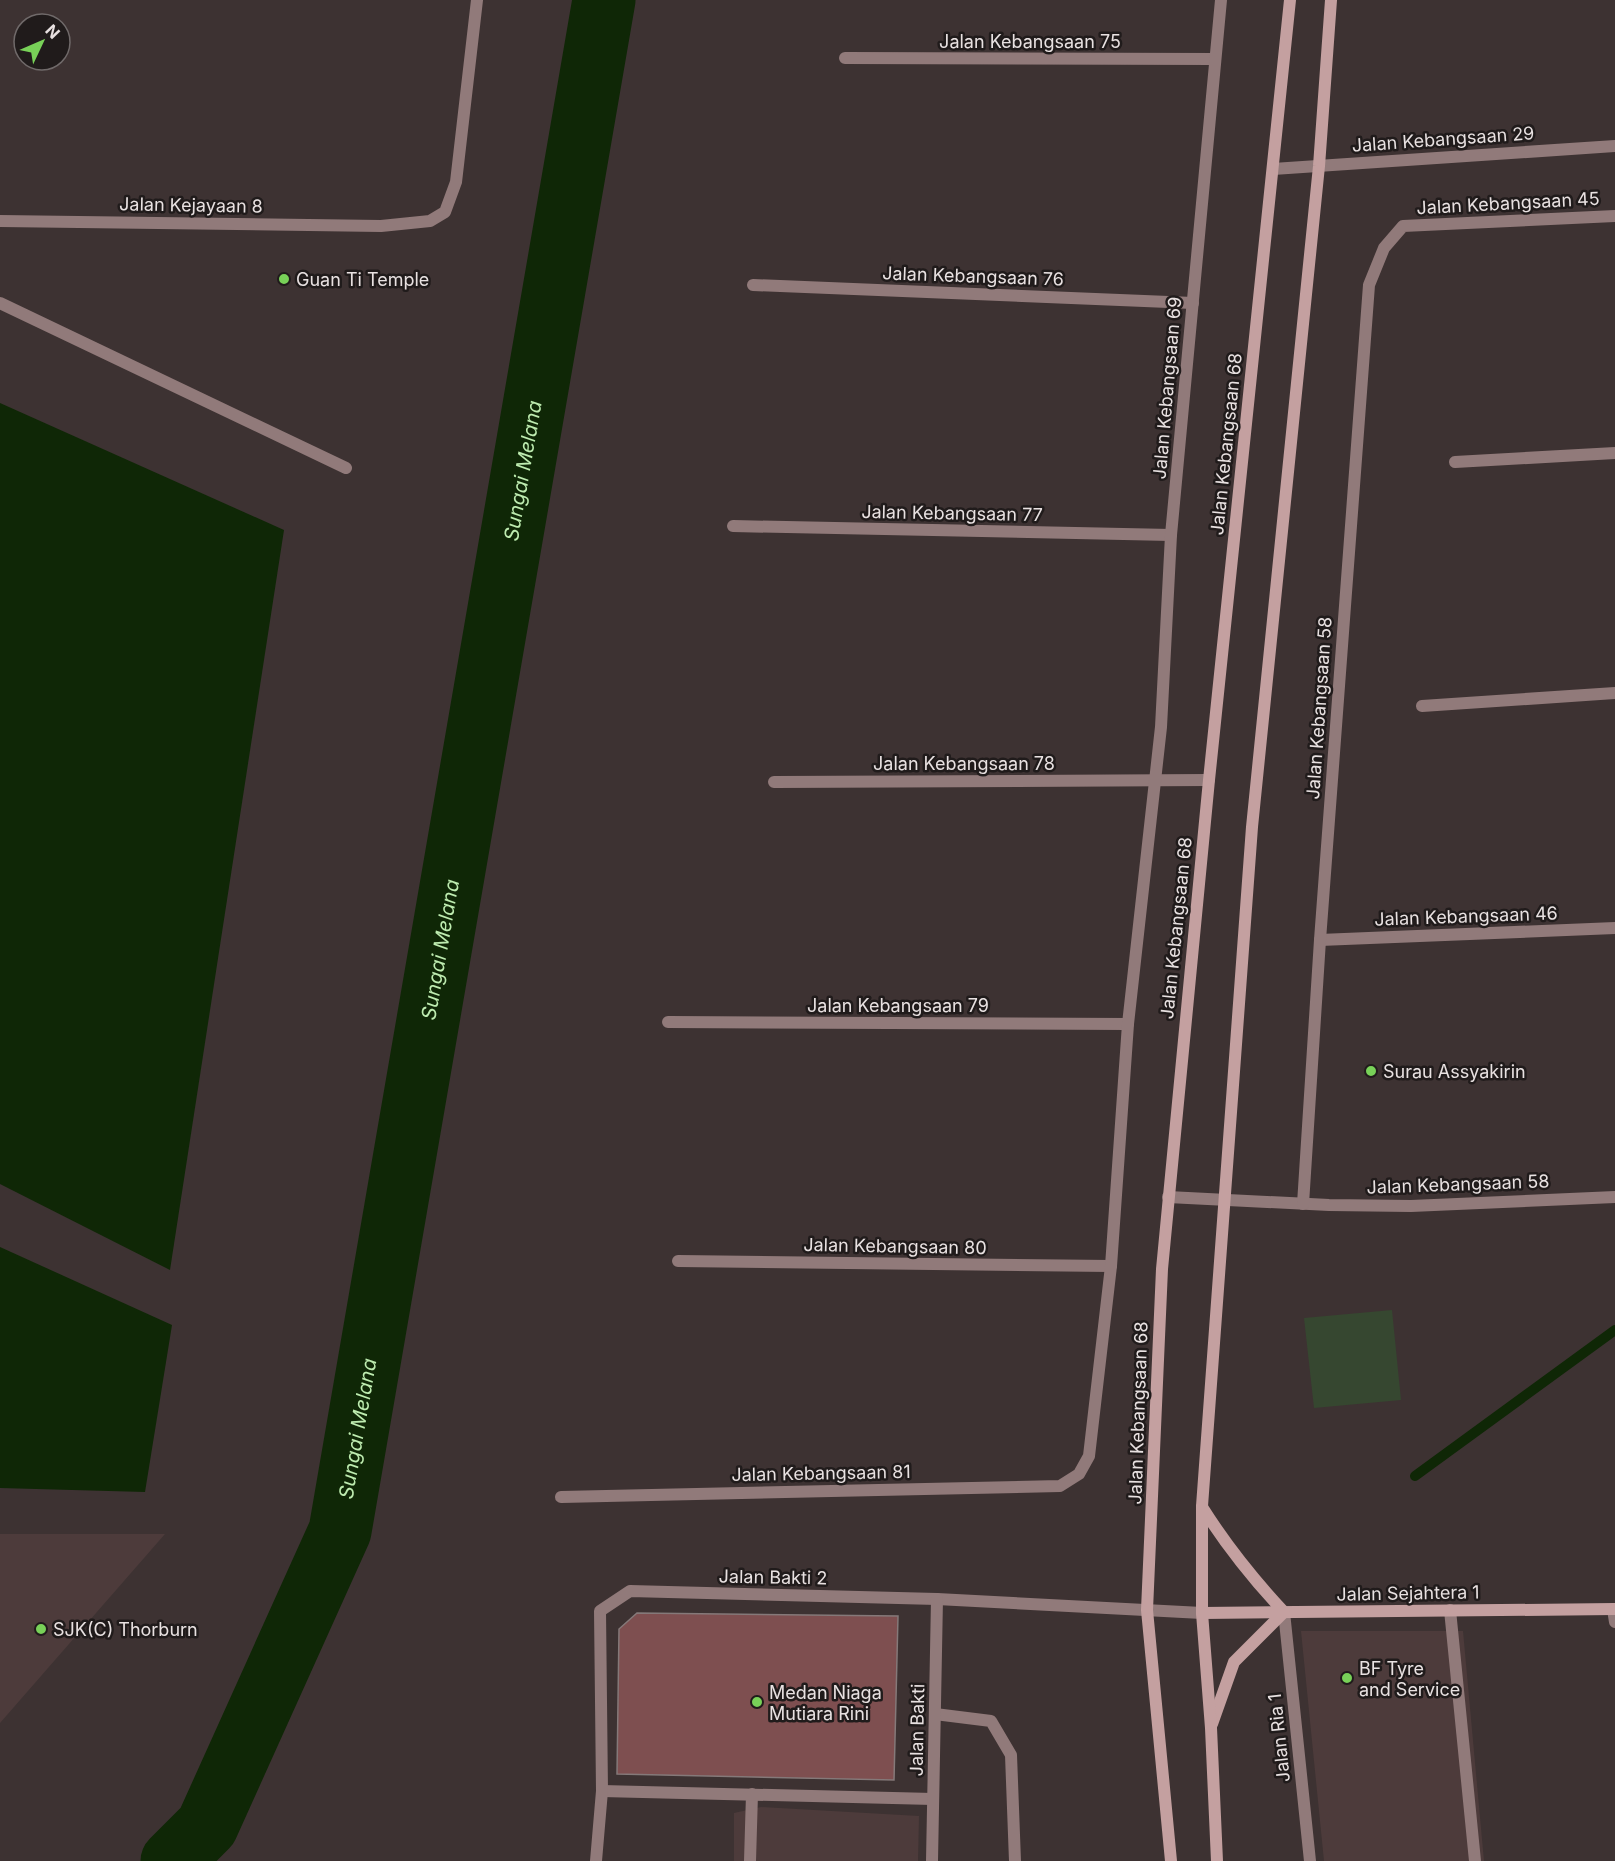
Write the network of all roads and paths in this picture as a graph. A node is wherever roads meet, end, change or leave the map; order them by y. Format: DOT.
graph roads {
  1 [pos="477,0"];
  2 [pos="1221,0"];
  3 [pos="1290,0"];
  4 [pos="1331,0"];
  5 [pos="845,58"];
  6 [pos="1215,59"];
  7 [pos="1615,146"];
  8 [pos="1319,166"];
  9 [pos="1273,169"];
  10 [pos="1615,216"];
  11 [pos="0,221"];
  12 [pos="1403,226"];
  13 [pos="753,285"];
  14 [pos="0,303"];
  15 [pos="1193,303"];
  16 [pos="1615,453"];
  17 [pos="1455,462"];
  18 [pos="346,468"];
  19 [pos="733,526"];
  20 [pos="1171,535"];
  21 [pos="1615,693"];
  22 [pos="1422,706"];
  23 [pos="1155,780"];
  24 [pos="1209,780"];
  25 [pos="774,782"];
  26 [pos="1615,928"];
  27 [pos="1320,940"];
  28 [pos="668,1022"];
  29 [pos="1128,1024"];
  30 [pos="1168,1197"];
  31 [pos="1615,1197"];
  32 [pos="1225,1200"];
  33 [pos="1302,1204"];
  34 [pos="678,1261"];
  35 [pos="1111,1266"];
  36 [pos="1079,1474"];
  37 [pos="561,1497"];
  38 [pos="1202,1506"];
  39 [pos="937,1599"];
  40 [pos="1614,1609"];
  41 [pos="1147,1610"];
  42 [pos="1450,1610"];
  43 [pos="1284,1612"];
  44 [pos="1202,1613"];
  45 [pos="1615,1622"];
  46 [pos="935,1714"];
  47 [pos="1210,1728"];
  48 [pos="602,1791"];
  49 [pos="752,1794"];
  50 [pos="933,1799"];
  51 [pos="596,1861"];
  52 [pos="750,1861"];
  53 [pos="932,1861"];
  54 [pos="1015,1861"];
  55 [pos="1171,1861"];
  56 [pos="1216,1861"];
  57 [pos="1310,1861"];
  58 [pos="1475,1861"];
  1 -- 11 [label="street, Jalan Kejayaan 8"];
  2 -- 6 [label="street, Jalan Kebangsaan 69"];
  3 -- 9 [label="street, Jalan Kebangsaan 68"];
  4 -- 8 [label="street"];
  5 -- 6 [label="street, Jalan Kebangsaan 75"];
  6 -- 15 [label="street, Jalan Kebangsaan 69"];
  7 -- 8 [label="street, Jalan Kebangsaan 29"];
  8 -- 9 [label="street, Jalan Kebangsaan 29"];
  8 -- 32 [label="street"];
  9 -- 24 [label="street, Jalan Kebangsaan 68"];
  10 -- 12 [label="street, Jalan Kebangsaan 45"];
  12 -- 27 [label="street, Jalan Kebangsaan 58"];
  13 -- 15 [label="street, Jalan Kebangsaan 76"];
  14 -- 18 [label="street"];
  15 -- 20 [label="street, Jalan Kebangsaan 69"];
  16 -- 17 [label="street"];
  19 -- 20 [label="street, Jalan Kebangsaan 77"];
  20 -- 23 [label="street, Jalan Kebangsaan 69"];
  21 -- 22 [label="street"];
  23 -- 24 [label="street, Jalan Kebangsaan 78"];
  23 -- 25 [label="street, Jalan Kebangsaan 78"];
  23 -- 29 [label="street, Jalan Kebangsaan 69"];
  24 -- 30 [label="street, Jalan Kebangsaan 68"];
  26 -- 27 [label="street, Jalan Kebangsaan 46"];
  27 -- 33 [label="street, Jalan Kebangsaan 58"];
  28 -- 29 [label="street, Jalan Kebangsaan 79"];
  29 -- 35 [label="street, Jalan Kebangsaan 69"];
  30 -- 32 [label="street, Jalan Kebangsaan 58"];
  30 -- 41 [label="street, Jalan Kebangsaan 68"];
  31 -- 33 [label="street, Jalan Kebangsaan 58"];
  32 -- 33 [label="street, Jalan Kebangsaan 58"];
  32 -- 38 [label="street"];
  34 -- 35 [label="street, Jalan Kebangsaan 80"];
  35 -- 36 [label="street, Jalan Kebangsaan 69"];
  36 -- 37 [label="street, Jalan Kebangsaan 81"];
  38 -- 43 [label="street"];
  38 -- 44 [label="street"];
  39 -- 41 [label="street, Jalan Bakti 2"];
  39 -- 46 [label="street, Jalan Bakti"];
  39 -- 48 [label="street, Jalan Bakti 2"];
  40 -- 42 [label="street, Jalan Sejahtera 1"];
  40 -- 45 [label="street"];
  41 -- 44 [label="street, Jalan Bakti 2"];
  41 -- 55 [label="street, Jalan Kebangsaan 68"];
  42 -- 43 [label="street, Jalan Sejahtera 1"];
  42 -- 58 [label="street"];
  43 -- 44 [label="street, Jalan Sejahtera 1"];
  43 -- 47 [label="street"];
  43 -- 57 [label="street, Jalan Ria 1"];
  44 -- 47 [label="street"];
  46 -- 50 [label="street, Jalan Bakti"];
  46 -- 54 [label="street"];
  47 -- 56 [label="street"];
  48 -- 49 [label="street"];
  48 -- 51 [label="street, Jalan Bakti 2"];
  49 -- 50 [label="street"];
  49 -- 52 [label="street"];
  50 -- 53 [label="street, Jalan Bakti"];
}
